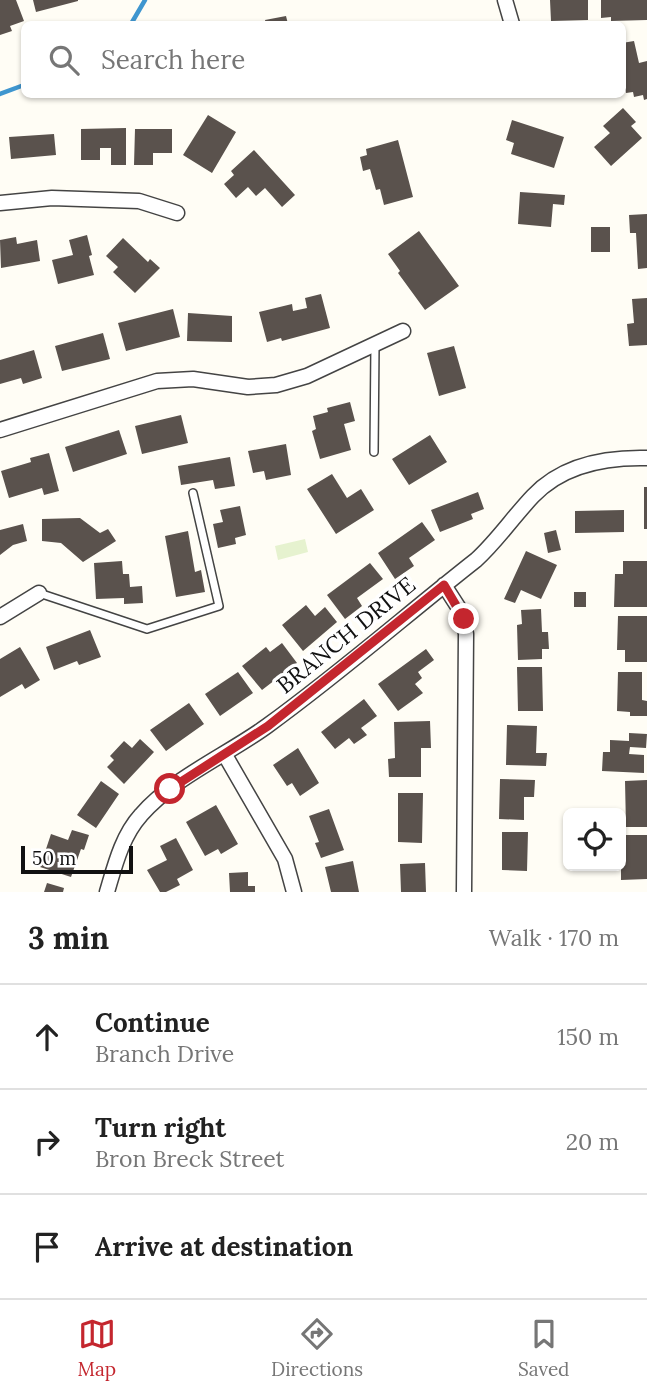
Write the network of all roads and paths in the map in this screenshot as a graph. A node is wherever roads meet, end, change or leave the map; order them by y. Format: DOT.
graph roads {
  1 [pos="505,0"];
  2 [pos="511,21"];
  3 [pos="0,203"];
  4 [pos="177,213"];
  5 [pos="403,331"];
  6 [pos="375,344"];
  7 [pos="0,430"];
  8 [pos="374,452"];
  9 [pos="647,458"];
  10 [pos="193,493"];
  11 [pos="444,585"];
  12 [pos="39,593"];
  13 [pos="0,617"];
  14 [pos="225,755"];
  15 [pos="107,892"];
  16 [pos="294,892"];
  17 [pos="464,892"];
  1 -- 2 [label="street"];
  3 -- 4 [label="street"];
  5 -- 6 [label="street"];
  6 -- 7 [label="street"];
  6 -- 8 [label="lane"];
  9 -- 11 [label="street, BRANCH DRIVE"];
  10 -- 12 [label="lane"];
  11 -- 14 [label="street, BRANCH DRIVE"];
  11 -- 17 [label="street"];
  12 -- 13 [label="street"];
  14 -- 15 [label="street, BRANCH DRIVE"];
  14 -- 16 [label="street"];
}
